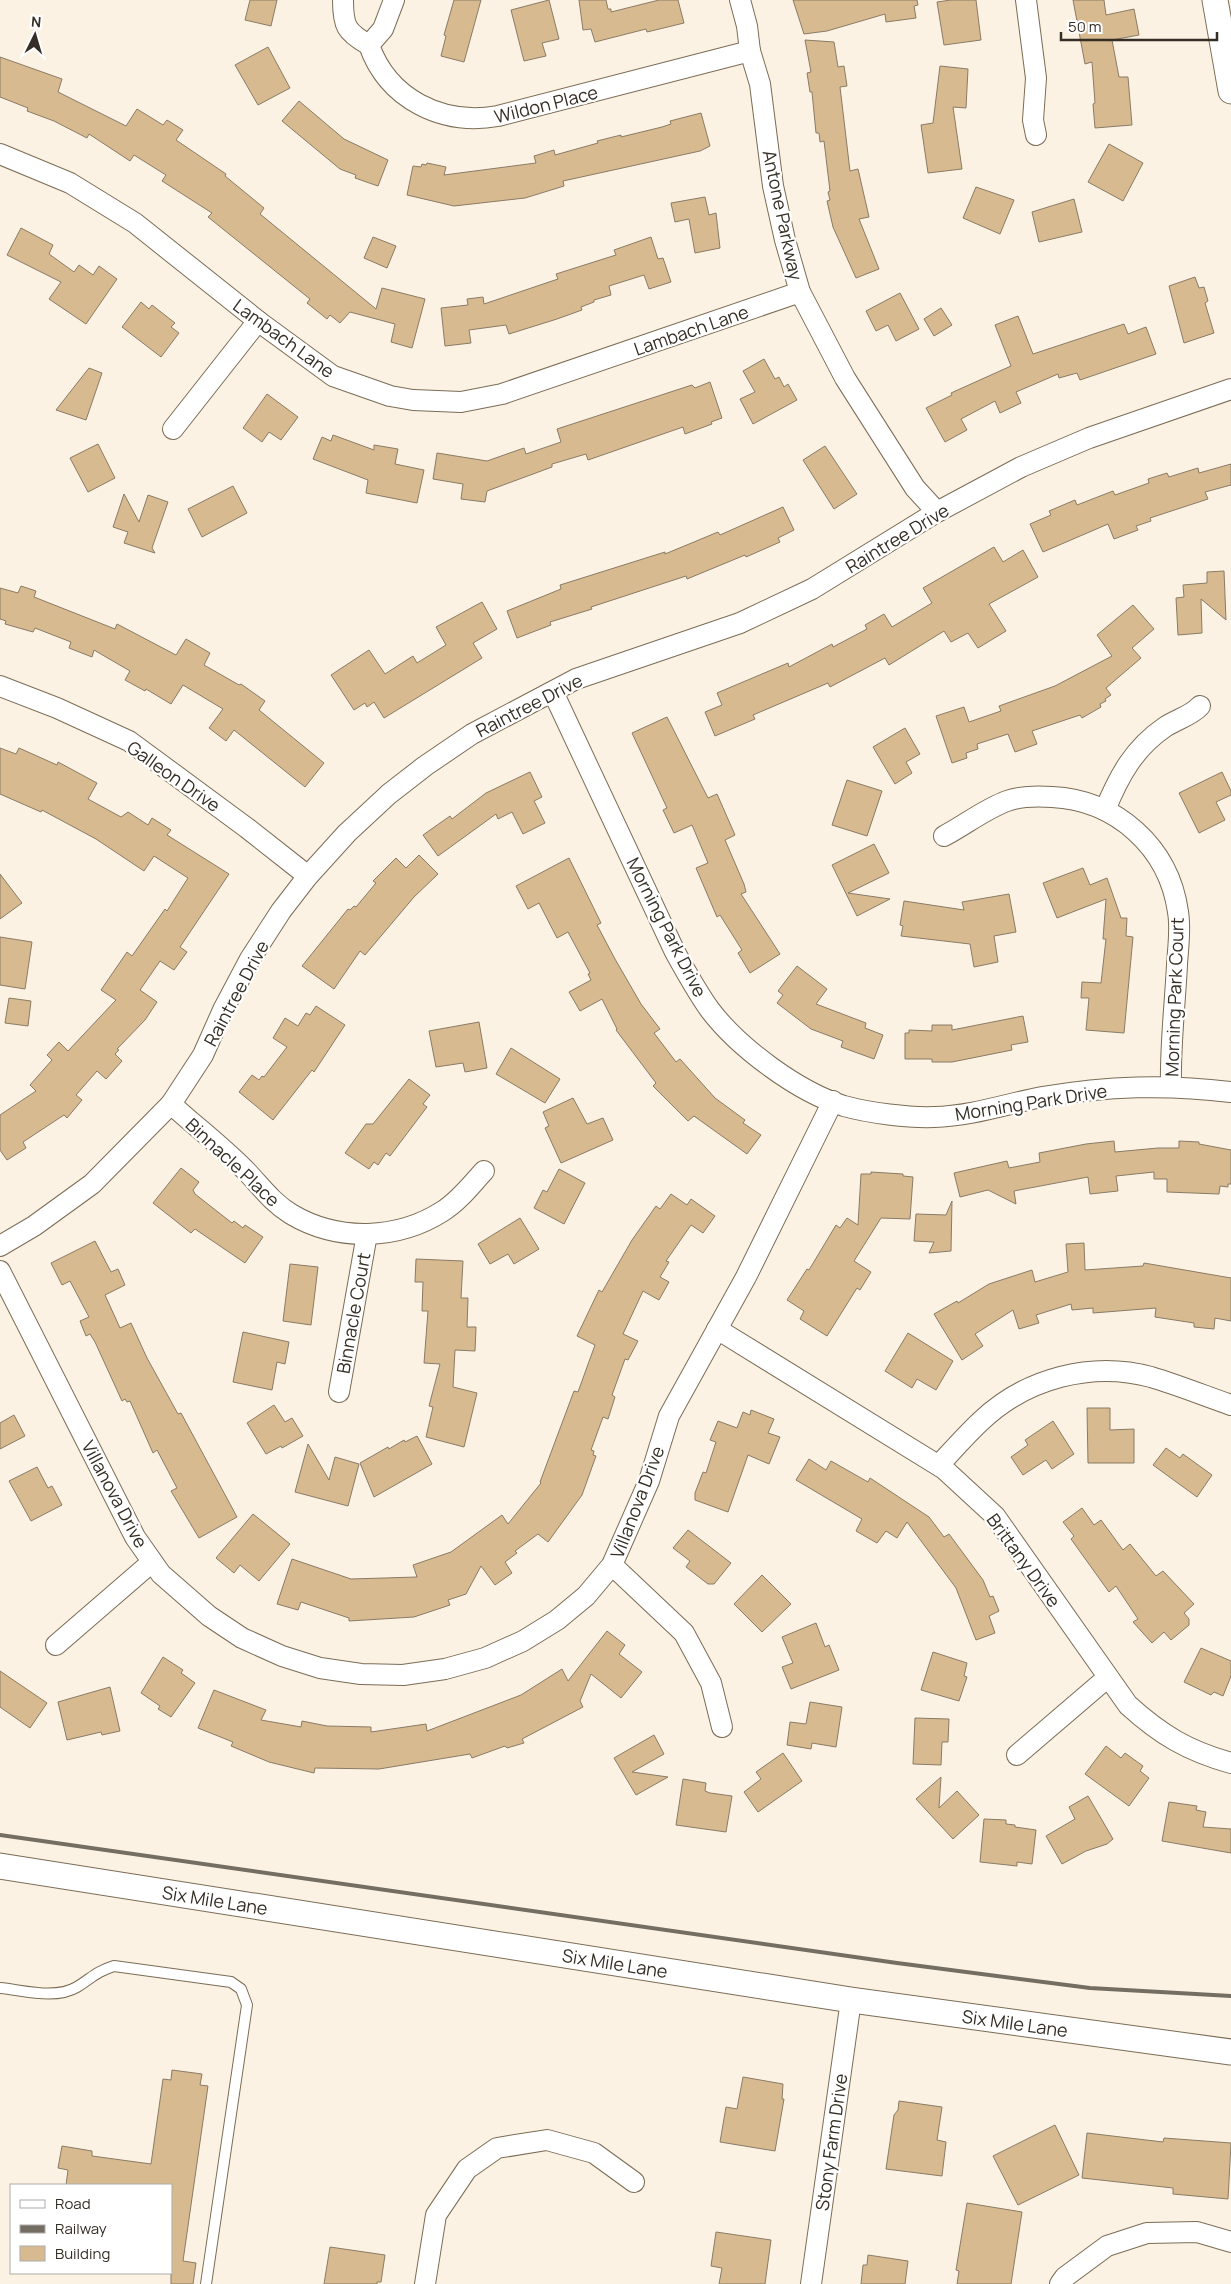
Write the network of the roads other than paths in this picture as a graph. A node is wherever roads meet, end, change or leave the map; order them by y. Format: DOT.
graph roads {
  1 [pos="343,0"];
  2 [pos="394,0"];
  3 [pos="740,0"];
  4 [pos="1026,0"];
  5 [pos="1215,0"];
  6 [pos="369,45"];
  7 [pos="750,51"];
  8 [pos="1231,91"];
  9 [pos="1036,135"];
  10 [pos="0,154"];
  11 [pos="800,292"];
  12 [pos="258,321"];
  13 [pos="1231,389"];
  14 [pos="173,429"];
  15 [pos="937,512"];
  16 [pos="0,686"];
  17 [pos="553,692"];
  18 [pos="1200,706"];
  19 [pos="1106,810"];
  20 [pos="944,836"];
  21 [pos="308,876"];
  22 [pos="1171,1086"];
  23 [pos="1231,1092"];
  24 [pos="833,1102"];
  25 [pos="171,1104"];
  26 [pos="484,1171"];
  27 [pos="367,1234"];
  28 [pos="0,1246"];
  29 [pos="0,1271"];
  30 [pos="718,1330"];
  31 [pos="339,1392"];
  32 [pos="1231,1405"];
  33 [pos="939,1465"];
  34 [pos="152,1562"];
  35 [pos="612,1565"];
  36 [pos="56,1645"];
  37 [pos="1107,1678"];
  38 [pos="722,1727"];
  39 [pos="1017,1755"];
  40 [pos="1231,1764"];
  41 [pos="0,1866"];
  42 [pos="0,1988"];
  43 [pos="851,2000"];
  44 [pos="1231,2052"];
  45 [pos="634,2182"];
  46 [pos="1231,2242"];
  47 [pos="206,2284"];
  48 [pos="425,2284"];
  49 [pos="811,2284"];
  50 [pos="1060,2284"];
  1 -- 6 [label="street"];
  2 -- 6 [label="street"];
  3 -- 7 [label="street, Antone Parkway"];
  4 -- 9 [label="street"];
  5 -- 8 [label="street"];
  6 -- 7 [label="street, Wildon Place"];
  7 -- 11 [label="street, Antone Parkway"];
  10 -- 12 [label="street, Lambach Lane"];
  11 -- 12 [label="street, Lambach Lane"];
  11 -- 15 [label="street, Antone Parkway"];
  12 -- 14 [label="street"];
  13 -- 15 [label="street, Raintree Drive"];
  15 -- 17 [label="street, Raintree Drive"];
  16 -- 21 [label="street, Galleon Drive"];
  17 -- 21 [label="street, Raintree Drive"];
  17 -- 24 [label="street, Morning Park Drive"];
  18 -- 19 [label="street"];
  19 -- 20 [label="street, Morning Park Court"];
  19 -- 22 [label="street, Morning Park Court"];
  21 -- 25 [label="street, Raintree Drive"];
  22 -- 23 [label="street, Morning Park Drive"];
  22 -- 24 [label="street, Morning Park Drive"];
  24 -- 30 [label="street, Villanova Drive"];
  25 -- 27 [label="street, Binnacle Place"];
  25 -- 28 [label="street, Raintree Drive"];
  26 -- 27 [label="street, Binnacle Place"];
  27 -- 31 [label="street, Binnacle Court"];
  29 -- 34 [label="street, Villanova Drive"];
  30 -- 33 [label="street, Brittany Drive"];
  30 -- 35 [label="street, Villanova Drive"];
  32 -- 33 [label="street"];
  33 -- 37 [label="street, Brittany Drive"];
  34 -- 35 [label="street, Villanova Drive"];
  34 -- 36 [label="street"];
  35 -- 38 [label="street"];
  37 -- 39 [label="street"];
  37 -- 40 [label="street, Brittany Drive"];
  41 -- 43 [label="street, Six Mile Lane"];
  42 -- 47 [label="lane"];
  43 -- 44 [label="street, Six Mile Lane"];
  43 -- 49 [label="street, Stony Farm Drive"];
  45 -- 48 [label="street"];
  46 -- 50 [label="street"];
}
